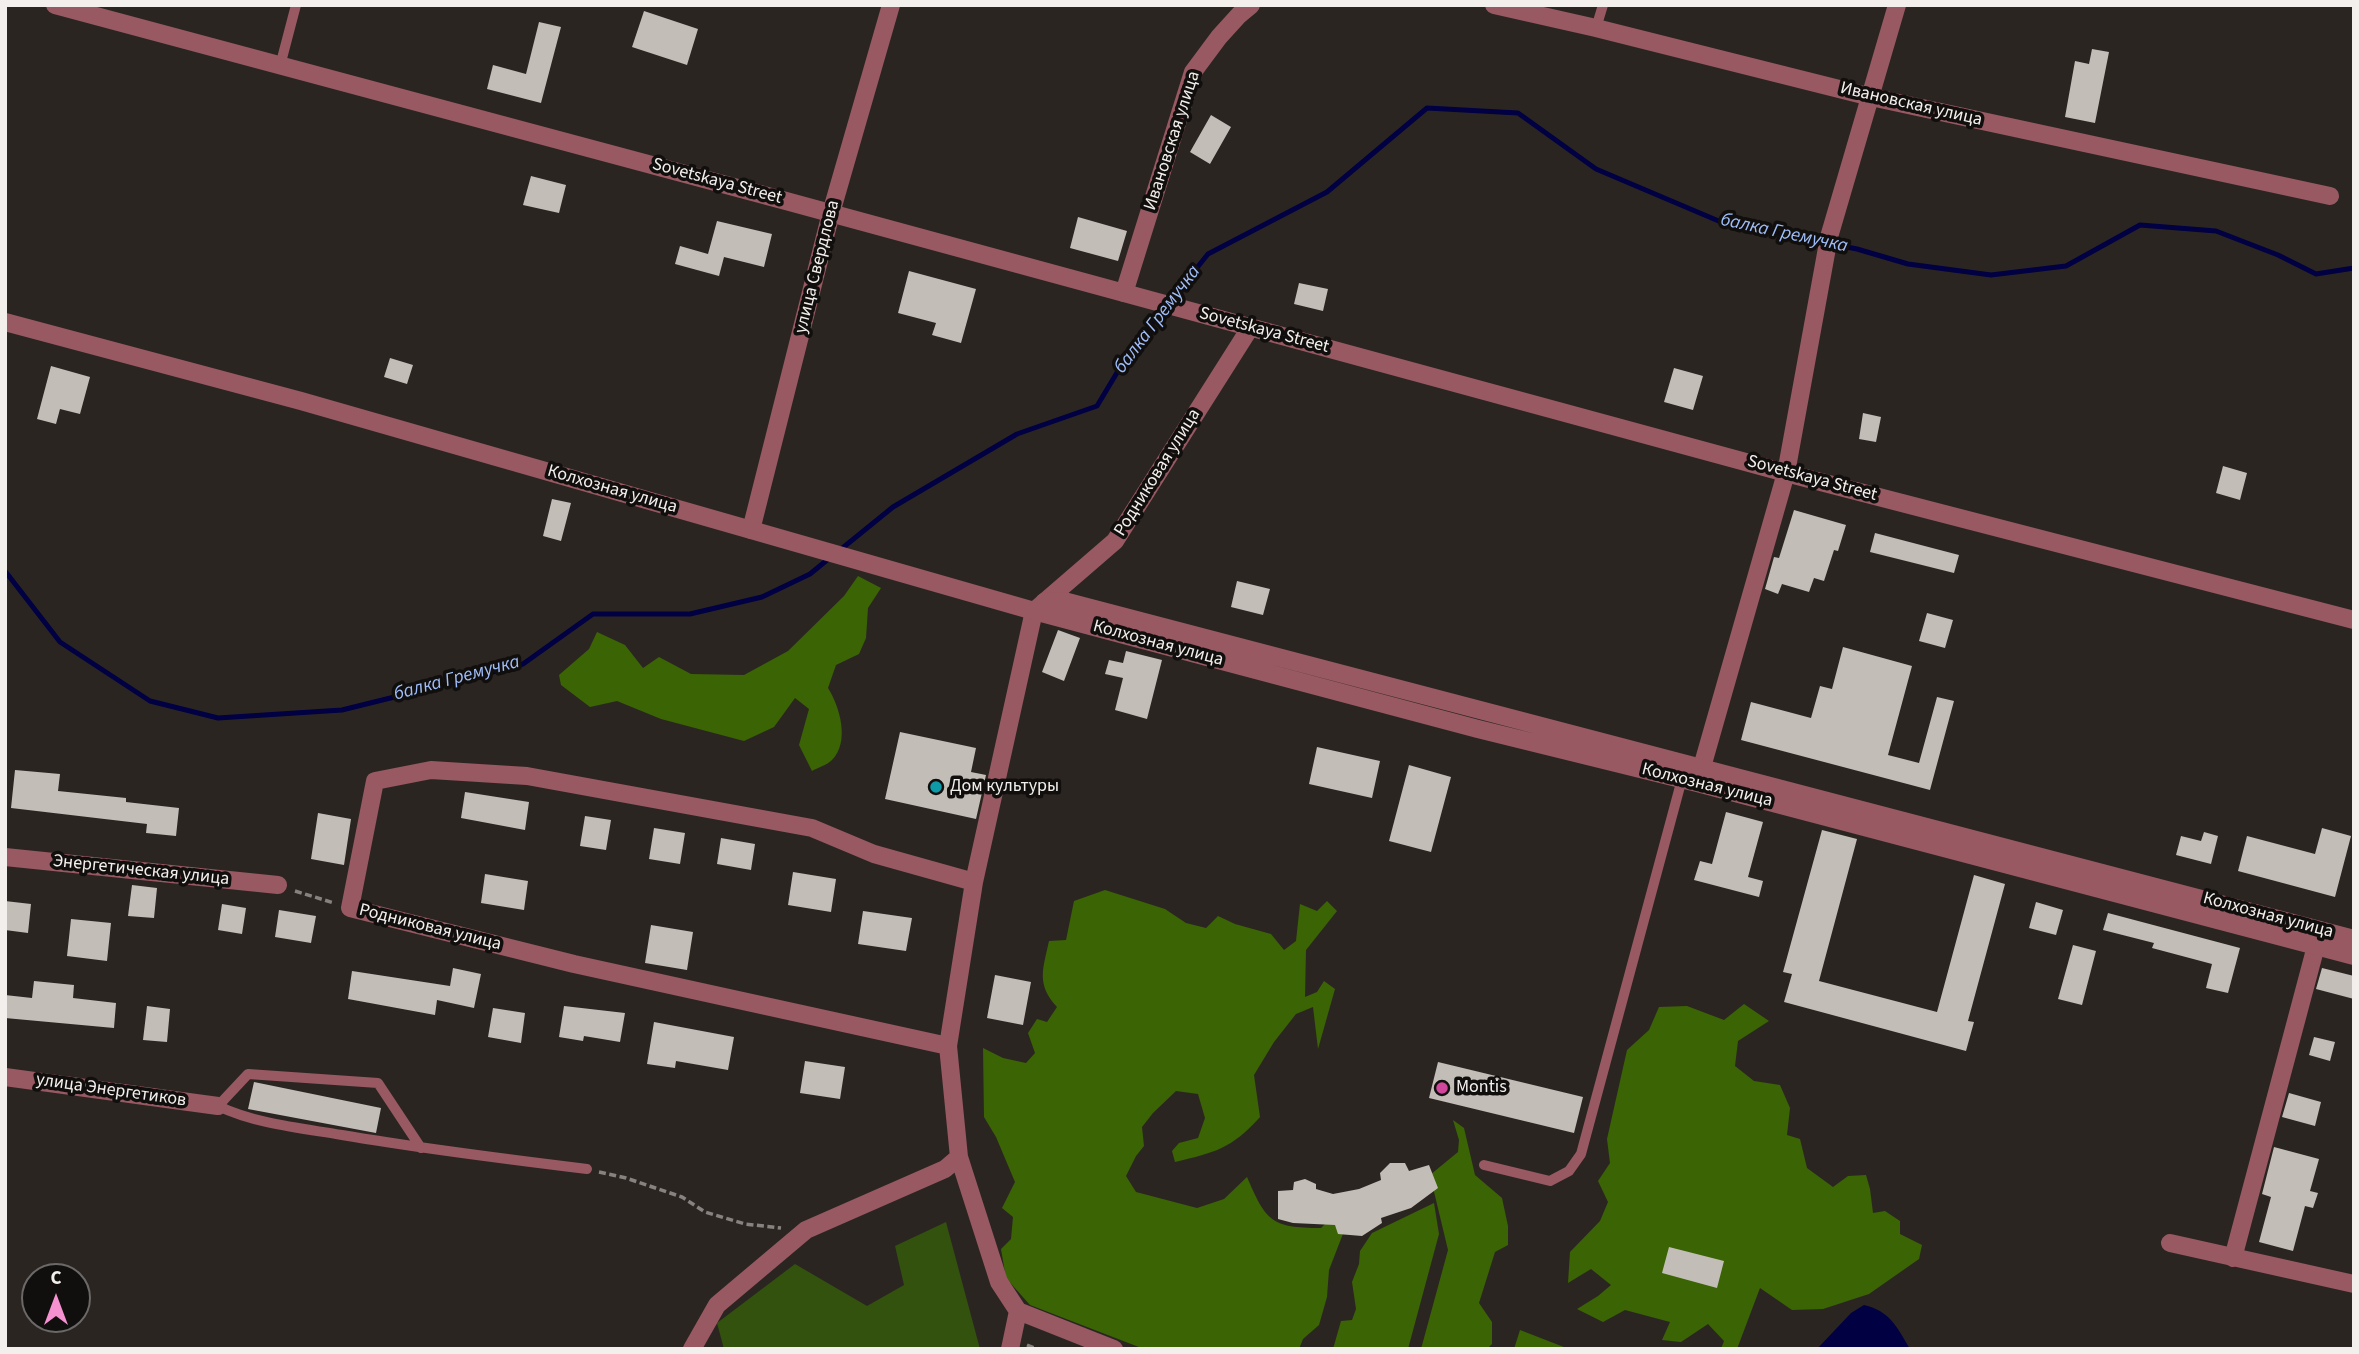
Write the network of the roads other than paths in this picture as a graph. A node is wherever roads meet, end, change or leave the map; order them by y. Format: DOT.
graph roads {
  1 [pos="55,5"];
  2 [pos="296,5"];
  3 [pos="891,5"];
  4 [pos="1251,5"];
  5 [pos="1494,5"];
  6 [pos="1602,5"];
  7 [pos="1897,5"];
  8 [pos="1596,28"];
  9 [pos="280,66"];
  10 [pos="1871,97"];
  11 [pos="2330,197"];
  12 [pos="831,214"];
  13 [pos="1124,293"];
  14 [pos="5,322"];
  15 [pos="1250,328"];
  16 [pos="1786,473"];
  17 [pos="751,530"];
  18 [pos="1039,607"];
  19 [pos="2354,620"];
  20 [pos="1694,776"];
  21 [pos="5,857"];
  22 [pos="974,882"];
  23 [pos="278,886"];
  24 [pos="2354,939"];
  25 [pos="2316,946"];
  26 [pos="2354,956"];
  27 [pos="948,1046"];
  28 [pos="5,1077"];
  29 [pos="218,1106"];
  30 [pos="421,1148"];
  31 [pos="959,1157"];
  32 [pos="1484,1165"];
  33 [pos="587,1169"];
  34 [pos="2170,1243"];
  35 [pos="2233,1258"];
  36 [pos="2354,1284"];
  37 [pos="1018,1311"];
  38 [pos="692,1349"];
  39 [pos="1010,1349"];
  40 [pos="1114,1349"];
  1 -- 9 [label="street, Sovetskaya Street"];
  2 -- 9 [label="lane"];
  3 -- 12 [label="street, улица Свердлова"];
  4 -- 13 [label="street, Ивановская улица"];
  5 -- 8 [label="street, Ивановская улица"];
  6 -- 8 [label="lane"];
  7 -- 10 [label="street"];
  8 -- 10 [label="street, Ивановская улица"];
  9 -- 12 [label="street, Sovetskaya Street"];
  10 -- 11 [label="street, Ивановская улица"];
  10 -- 16 [label="street"];
  12 -- 13 [label="street, Sovetskaya Street"];
  12 -- 17 [label="street, улица Свердлова"];
  13 -- 15 [label="street, Sovetskaya Street"];
  14 -- 17 [label="street, Колхозная улица"];
  15 -- 16 [label="street, Sovetskaya Street"];
  15 -- 18 [label="street, Родниковая улица"];
  16 -- 19 [label="street, Sovetskaya Street"];
  16 -- 20 [label="street"];
  17 -- 18 [label="street, Колхозная улица"];
  18 -- 20 [label="street, Колхозная улица"];
  18 -- 22 [label="street"];
  20 -- 24 [label="street, Колхозная улица"];
  20 -- 25 [label="street, Колхозная улица"];
  20 -- 32 [label="lane"];
  21 -- 23 [label="street, Энергетическая улица"];
  22 -- 27 [label="street"];
  22 -- 27 [label="street, Родниковая улица"];
  25 -- 26 [label="street, Колхозная улица"];
  25 -- 35 [label="street, Колхозная улица"];
  27 -- 31 [label="street"];
  28 -- 29 [label="street, улица Энергетиков"];
  29 -- 30 [label="lane"];
  29 -- 30 [label="lane"];
  30 -- 33 [label="lane"];
  31 -- 37 [label="street"];
  31 -- 38 [label="street"];
  34 -- 35 [label="street"];
  35 -- 36 [label="street"];
  37 -- 39 [label="street"];
  37 -- 40 [label="street"];
}
